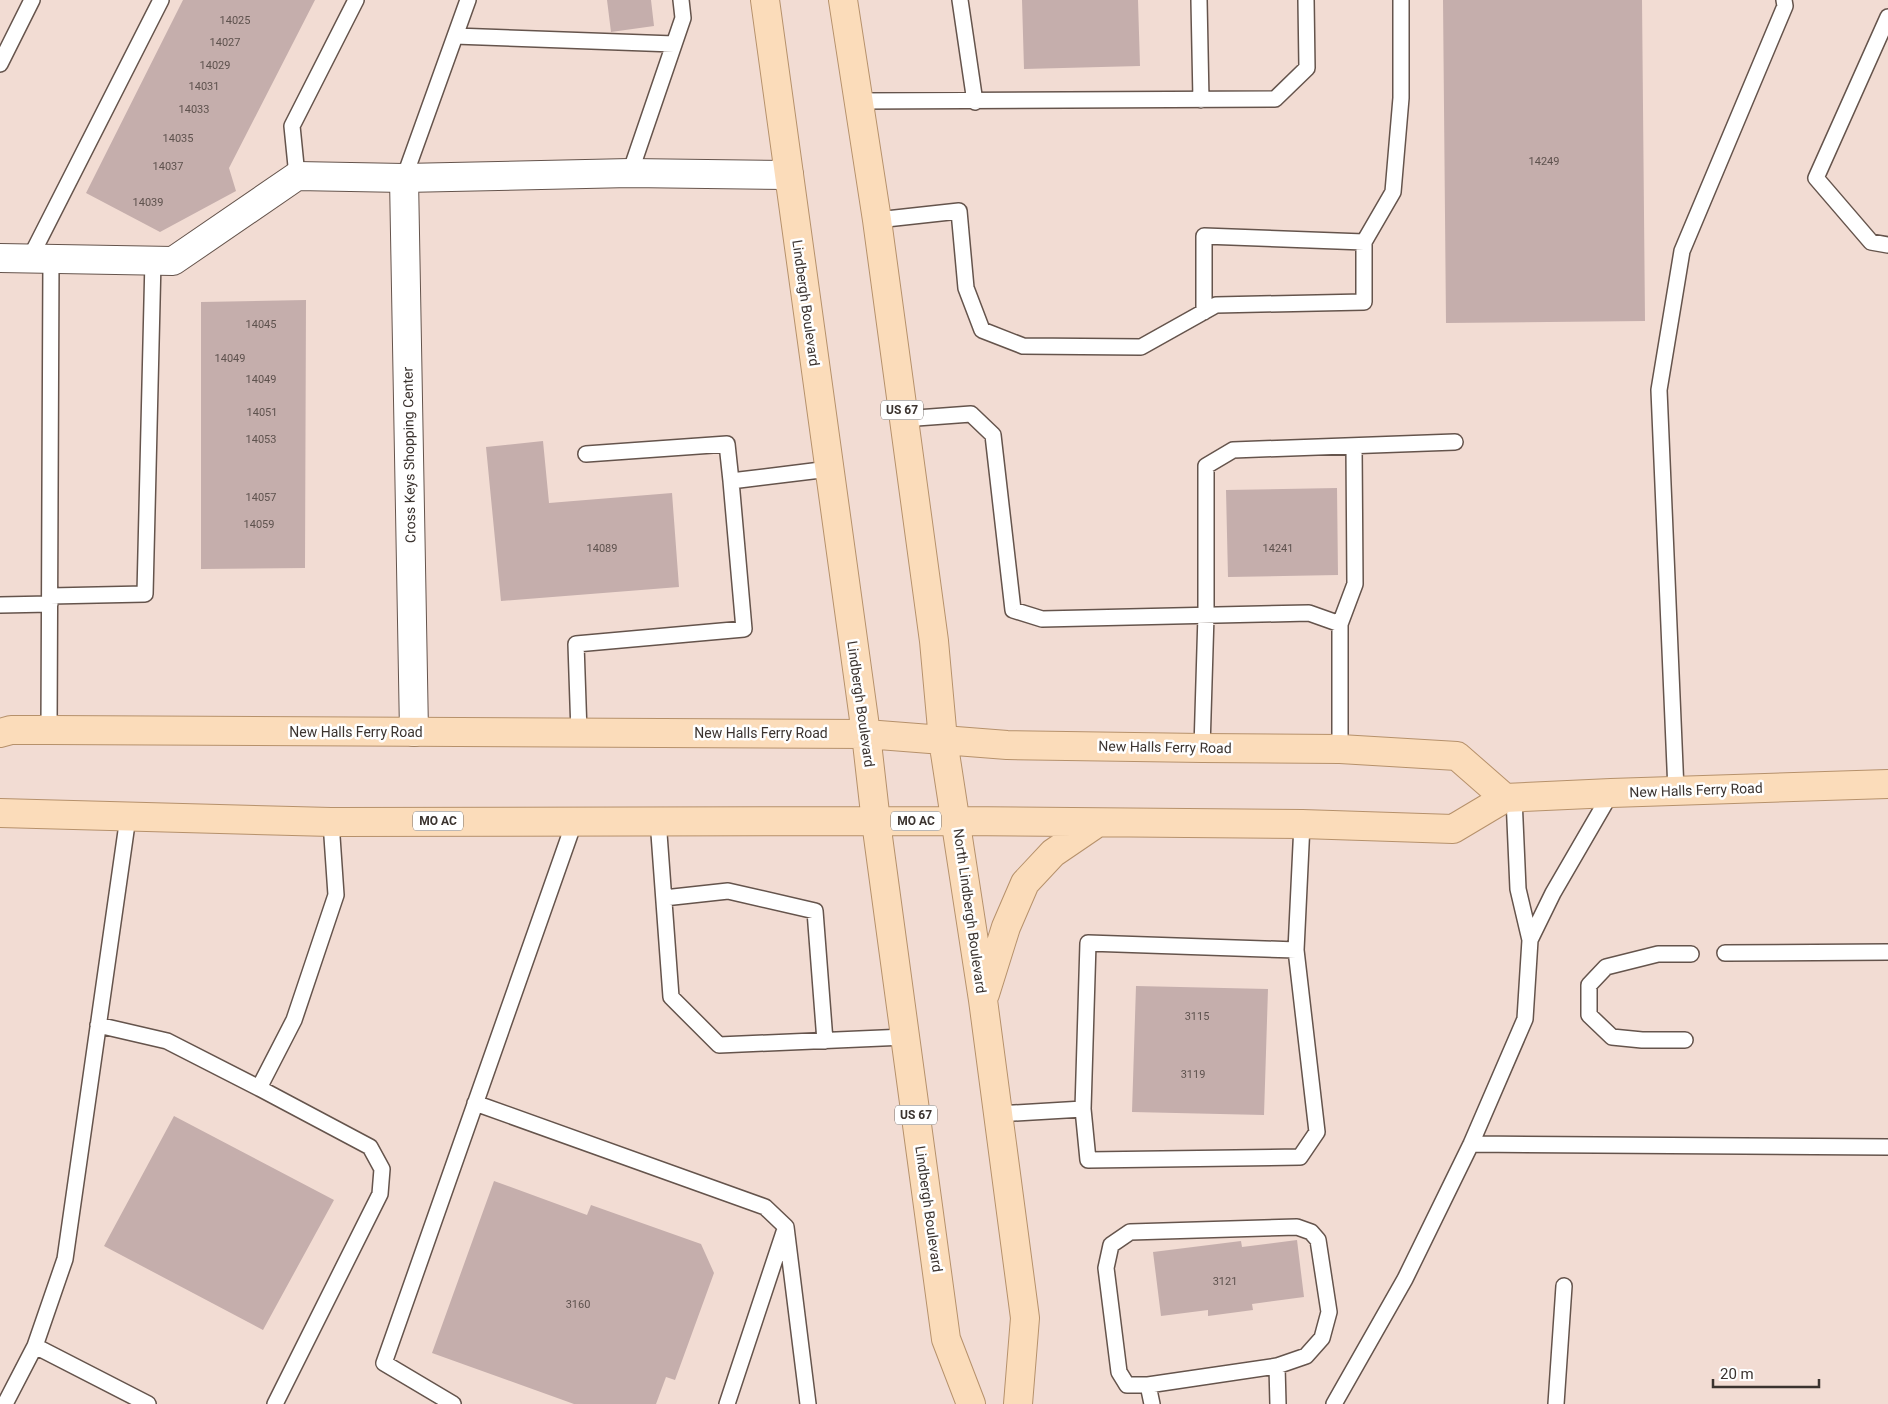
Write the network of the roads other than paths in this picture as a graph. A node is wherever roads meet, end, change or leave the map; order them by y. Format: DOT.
graph roads {
  1 [pos="32,0"];
  2 [pos="161,0"];
  3 [pos="356,0"];
  4 [pos="468,0"];
  5 [pos="681,0"];
  6 [pos="765,0"];
  7 [pos="843,0"];
  8 [pos="960,0"];
  9 [pos="1200,0"];
  10 [pos="1306,0"];
  11 [pos="1401,0"];
  12 [pos="1784,0"];
  13 [pos="1888,17"];
  14 [pos="455,36"];
  15 [pos="674,44"];
  16 [pos="0,64"];
  17 [pos="1201,100"];
  18 [pos="859,101"];
  19 [pos="975,102"];
  20 [pos="630,173"];
  21 [pos="789,175"];
  22 [pos="297,176"];
  23 [pos="404,178"];
  24 [pos="877,220"];
  25 [pos="1364,242"];
  26 [pos="1888,245"];
  27 [pos="0,258"];
  28 [pos="40,258"];
  29 [pos="153,260"];
  30 [pos="1204,312"];
  31 [pos="903,419"];
  32 [pos="1455,442"];
  33 [pos="1354,446"];
  34 [pos="586,454"];
  35 [pos="829,469"];
  36 [pos="731,482"];
  37 [pos="50,600"];
  38 [pos="0,605"];
  39 [pos="1206,615"];
  40 [pos="1340,624"];
  41 [pos="49,730"];
  42 [pos="414,732"];
  43 [pos="0,733"];
  44 [pos="579,733"];
  45 [pos="866,734"];
  46 [pos="943,740"];
  47 [pos="1202,748"];
  48 [pos="1340,749"];
  49 [pos="1888,784"];
  50 [pos="1676,791"];
  51 [pos="1611,793"];
  52 [pos="1509,798"];
  53 [pos="0,813"];
  54 [pos="128,817"];
  55 [pos="575,820"];
  56 [pos="658,820"];
  57 [pos="956,821"];
  58 [pos="331,822"];
  59 [pos="876,822"];
  60 [pos="1097,823"];
  61 [pos="1302,824"];
  62 [pos="664,898"];
  63 [pos="1530,940"];
  64 [pos="1296,950"];
  65 [pos="1888,952"];
  66 [pos="1725,953"];
  67 [pos="1691,954"];
  68 [pos="983,1000"];
  69 [pos="98,1025"];
  70 [pos="905,1037"];
  71 [pos="1686,1040"];
  72 [pos="825,1041"];
  73 [pos="258,1088"];
  74 [pos="475,1103"];
  75 [pos="1083,1109"];
  76 [pos="997,1114"];
  77 [pos="1470,1144"];
  78 [pos="1888,1148"];
  79 [pos="786,1227"];
  80 [pos="1564,1286"];
  81 [pos="35,1346"];
  82 [pos="1278,1366"];
  83 [pos="1148,1385"];
  84 [pos="5,1404"];
  85 [pos="148,1404"];
  86 [pos="275,1404"];
  87 [pos="453,1404"];
  88 [pos="727,1404"];
  89 [pos="808,1404"];
  90 [pos="971,1404"];
  91 [pos="1018,1404"];
  92 [pos="1152,1404"];
  93 [pos="1278,1404"];
  94 [pos="1334,1404"];
  95 [pos="1556,1404"];
  1 -- 16 [label="lane"];
  2 -- 28 [label="lane"];
  3 -- 22 [label="lane"];
  4 -- 14 [label="lane"];
  5 -- 15 [label="lane"];
  6 -- 21 [label="main road, Lindbergh Boulevard / US 67"];
  7 -- 18 [label="main road, US 67"];
  8 -- 19 [label="lane"];
  9 -- 17 [label="lane"];
  10 -- 17 [label="lane"];
  11 -- 25 [label="lane"];
  12 -- 50 [label="lane"];
  13 -- 26 [label="lane"];
  14 -- 15 [label="lane"];
  14 -- 23 [label="lane"];
  15 -- 20 [label="lane"];
  17 -- 19 [label="lane"];
  18 -- 19 [label="lane"];
  18 -- 24 [label="main road, US 67"];
  20 -- 21 [label="street"];
  20 -- 23 [label="street"];
  21 -- 35 [label="main road, Lindbergh Boulevard / US 67"];
  22 -- 23 [label="street"];
  22 -- 29 [label="street"];
  23 -- 42 [label="street, Cross Keys Shopping Center"];
  24 -- 30 [label="lane"];
  24 -- 31 [label="main road, US 67"];
  25 -- 30 [label="lane"];
  25 -- 30 [label="lane"];
  27 -- 28 [label="street"];
  28 -- 29 [label="street"];
  28 -- 37 [label="lane"];
  29 -- 37 [label="lane"];
  31 -- 39 [label="lane"];
  31 -- 46 [label="main road, US 67"];
  32 -- 33 [label="lane"];
  33 -- 39 [label="lane"];
  33 -- 40 [label="lane"];
  34 -- 36 [label="lane"];
  35 -- 36 [label="lane"];
  35 -- 45 [label="main road, Lindbergh Boulevard / US 67"];
  36 -- 44 [label="lane"];
  37 -- 38 [label="lane"];
  37 -- 41 [label="lane"];
  39 -- 40 [label="lane"];
  39 -- 47 [label="lane"];
  40 -- 48 [label="lane"];
  41 -- 42 [label="main road, New Halls Ferry Road"];
  41 -- 43 [label="main road, New Halls Ferry Road"];
  42 -- 44 [label="main road, New Halls Ferry Road"];
  44 -- 45 [label="main road, New Halls Ferry Road"];
  45 -- 46 [label="main road, New Halls Ferry Road"];
  45 -- 59 [label="main road, Lindbergh Boulevard / US 67"];
  46 -- 47 [label="main road, New Halls Ferry Road"];
  46 -- 57 [label="main road, US 67"];
  47 -- 48 [label="main road, New Halls Ferry Road"];
  48 -- 52 [label="main road, New Halls Ferry Road"];
  49 -- 50 [label="main road, New Halls Ferry Road"];
  50 -- 51 [label="main road, New Halls Ferry Road"];
  51 -- 52 [label="main road, New Halls Ferry Road"];
  51 -- 63 [label="lane"];
  52 -- 61 [label="main road, New Halls Ferry Road"];
  52 -- 63 [label="lane"];
  53 -- 54 [label="main road, New Halls Ferry Road / MO AC"];
  54 -- 58 [label="main road, New Halls Ferry Road / MO AC"];
  54 -- 69 [label="lane"];
  55 -- 56 [label="main road, New Halls Ferry Road / MO AC"];
  55 -- 58 [label="main road, New Halls Ferry Road / MO AC"];
  55 -- 74 [label="lane"];
  56 -- 59 [label="main road, New Halls Ferry Road / MO AC"];
  56 -- 62 [label="lane"];
  57 -- 59 [label="main road, New Halls Ferry Road / MO AC"];
  57 -- 60 [label="main road, New Halls Ferry Road"];
  57 -- 68 [label="main road, North Lindbergh Boulevard / US 67"];
  58 -- 73 [label="lane"];
  59 -- 70 [label="main road, Lindbergh Boulevard / US 67"];
  60 -- 61 [label="main road, New Halls Ferry Road"];
  60 -- 68 [label="main road"];
  61 -- 64 [label="lane"];
  62 -- 72 [label="lane"];
  62 -- 72 [label="lane"];
  63 -- 77 [label="lane"];
  64 -- 75 [label="lane"];
  64 -- 75 [label="lane"];
  65 -- 66 [label="lane"];
  67 -- 71 [label="lane"];
  68 -- 76 [label="main road, US 67"];
  69 -- 73 [label="lane"];
  69 -- 81 [label="lane"];
  70 -- 72 [label="lane"];
  70 -- 90 [label="main road, Lindbergh Boulevard / US 67"];
  73 -- 86 [label="lane"];
  74 -- 79 [label="lane"];
  74 -- 87 [label="lane"];
  75 -- 76 [label="lane"];
  76 -- 91 [label="main road, US 67"];
  77 -- 78 [label="lane"];
  77 -- 94 [label="lane"];
  79 -- 88 [label="lane"];
  79 -- 89 [label="lane"];
  80 -- 95 [label="lane"];
  81 -- 84 [label="lane"];
  81 -- 85 [label="lane"];
  82 -- 83 [label="lane"];
  82 -- 83 [label="lane"];
  82 -- 93 [label="lane"];
  83 -- 92 [label="lane"];
}
